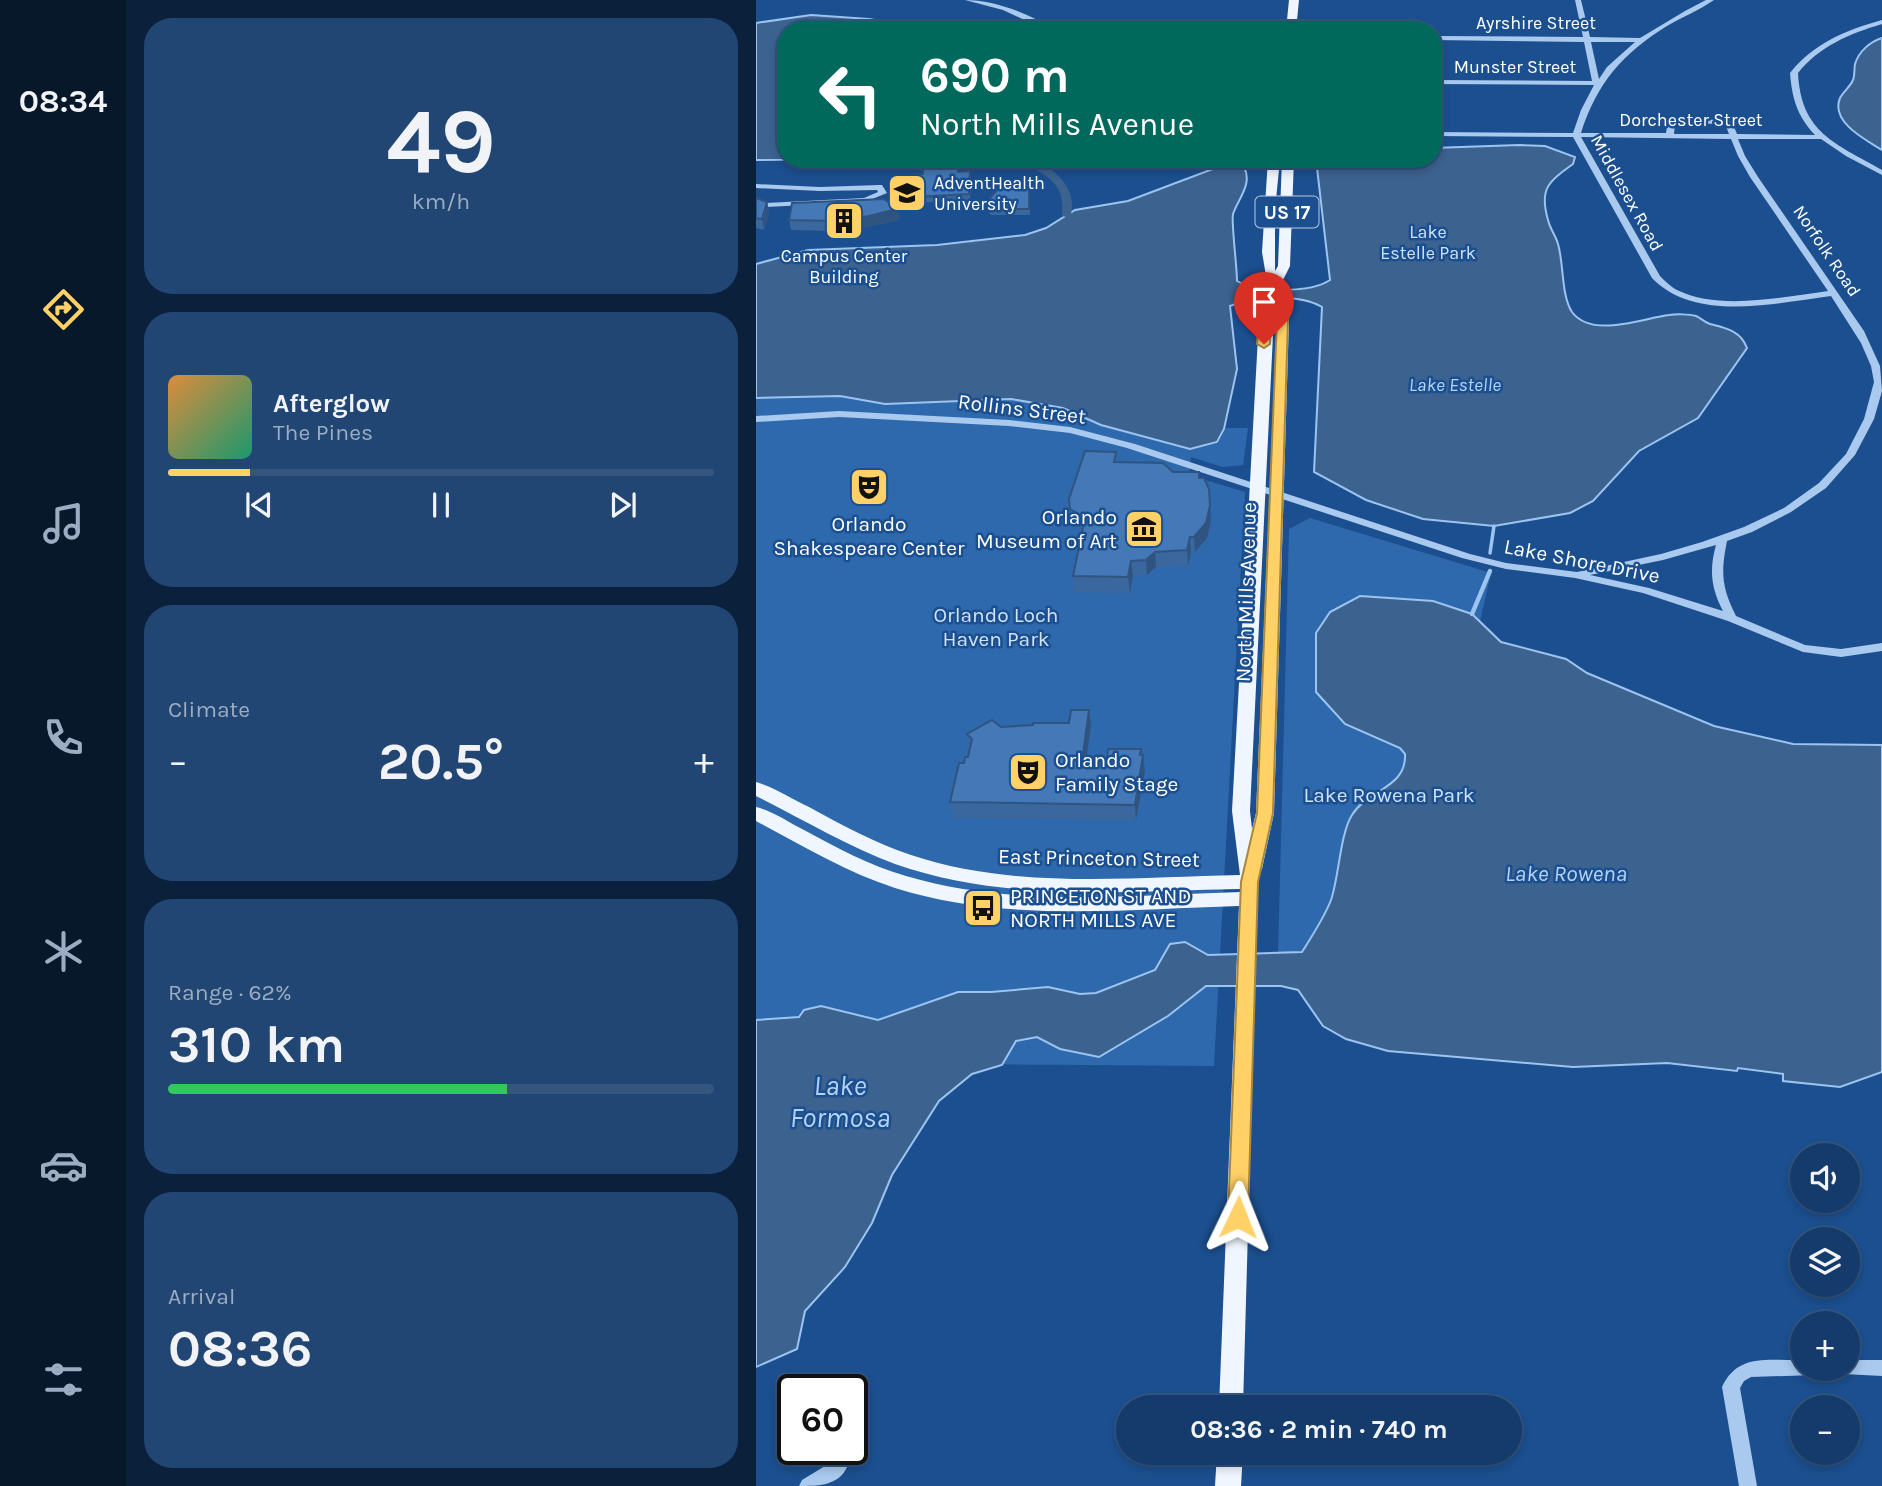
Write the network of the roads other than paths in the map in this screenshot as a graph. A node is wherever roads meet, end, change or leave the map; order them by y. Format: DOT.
graph roads {
  1 [pos="968,0"];
  2 [pos="1008,0"];
  3 [pos="1294,0"];
  4 [pos="1578,0"];
  5 [pos="1711,0"];
  6 [pos="1005,9"];
  7 [pos="1032,21"];
  8 [pos="1292,21"];
  9 [pos="1882,22"];
  10 [pos="1442,38"];
  11 [pos="1587,39"];
  12 [pos="1638,40"];
  13 [pos="1442,82"];
  14 [pos="1596,83"];
  15 [pos="1442,134"];
  16 [pos="1576,135"];
  17 [pos="1670,136"];
  18 [pos="1735,136"];
  19 [pos="1822,137"];
  20 [pos="1273,168"];
  21 [pos="1288,168"];
  22 [pos="1882,173"];
  23 [pos="756,186"];
  24 [pos="756,202"];
  25 [pos="1275,284"];
  26 [pos="1834,293"];
  27 [pos="1274,304"];
  28 [pos="1880,380"];
  29 [pos="756,419"];
  30 [pos="1256,486"];
  31 [pos="1276,493"];
  32 [pos="1722,541"];
  33 [pos="1575,575"];
  34 [pos="1732,618"];
  35 [pos="1882,647"];
  36 [pos="756,788"];
  37 [pos="756,813"];
  38 [pos="1250,890"];
  39 [pos="1860,1368"];
  40 [pos="1882,1368"];
  41 [pos="1790,1369"];
  42 [pos="1231,1395"];
  43 [pos="1229,1465"];
  44 [pos="838,1467"];
  45 [pos="808,1486"];
  46 [pos="1228,1486"];
  47 [pos="1748,1486"];
  1 -- 6 [label="street"];
  2 -- 6 [label="street"];
  3 -- 8 [label="main road"];
  4 -- 11 [label="street"];
  5 -- 12 [label="street, Middlesex Road"];
  6 -- 7 [label="street"];
  9 -- 19 [label="street"];
  10 -- 11 [label="street, Ayrshire Street"];
  11 -- 12 [label="street, Ayrshire Street"];
  11 -- 14 [label="street"];
  12 -- 14 [label="street, Middlesex Road"];
  13 -- 14 [label="street, Munster Street"];
  14 -- 16 [label="street, Middlesex Road"];
  15 -- 16 [label="street, Dorchester Street"];
  16 -- 17 [label="street, Dorchester Street"];
  16 -- 26 [label="street, Middlesex Road"];
  17 -- 18 [label="street, Dorchester Street"];
  17 -- 18 [label="street"];
  18 -- 19 [label="street, Dorchester Street"];
  18 -- 26 [label="street, Norfolk Road"];
  19 -- 22 [label="street"];
  20 -- 25 [label="main road, North Mills Avenue / US 17"];
  21 -- 25 [label="main road, North Mills Avenue / US 17"];
  23 -- 24 [label="street"];
  25 -- 27 [label="main road, North Mills Avenue / US 17"];
  26 -- 28 [label="street, Norfolk Road"];
  27 -- 30 [label="main road, North Mills Avenue / US 17"];
  27 -- 31 [label="main road, North Mills Avenue / US 17"];
  28 -- 32 [label="street, Norfolk Road"];
  29 -- 30 [label="street, Rollins Street"];
  30 -- 31 [label="street, Rollins Street"];
  30 -- 38 [label="main road, North Mills Avenue / US 17"];
  31 -- 33 [label="street, Lake Shore Drive"];
  31 -- 38 [label="main road, North Mills Avenue / US 17"];
  32 -- 33 [label="street, Norfolk Road"];
  32 -- 34 [label="street"];
  33 -- 34 [label="street, Lake Shore Drive"];
  34 -- 35 [label="street, Lake Shore Drive"];
  36 -- 38 [label="main road, East Princeton Street"];
  37 -- 38 [label="main road, East Princeton Street"];
  38 -- 42 [label="main road, North Mills Avenue / US 17"];
  39 -- 40 [label="street"];
  41 -- 47 [label="street"];
  43 -- 46 [label="main road"];
  44 -- 45 [label="street"];
}
